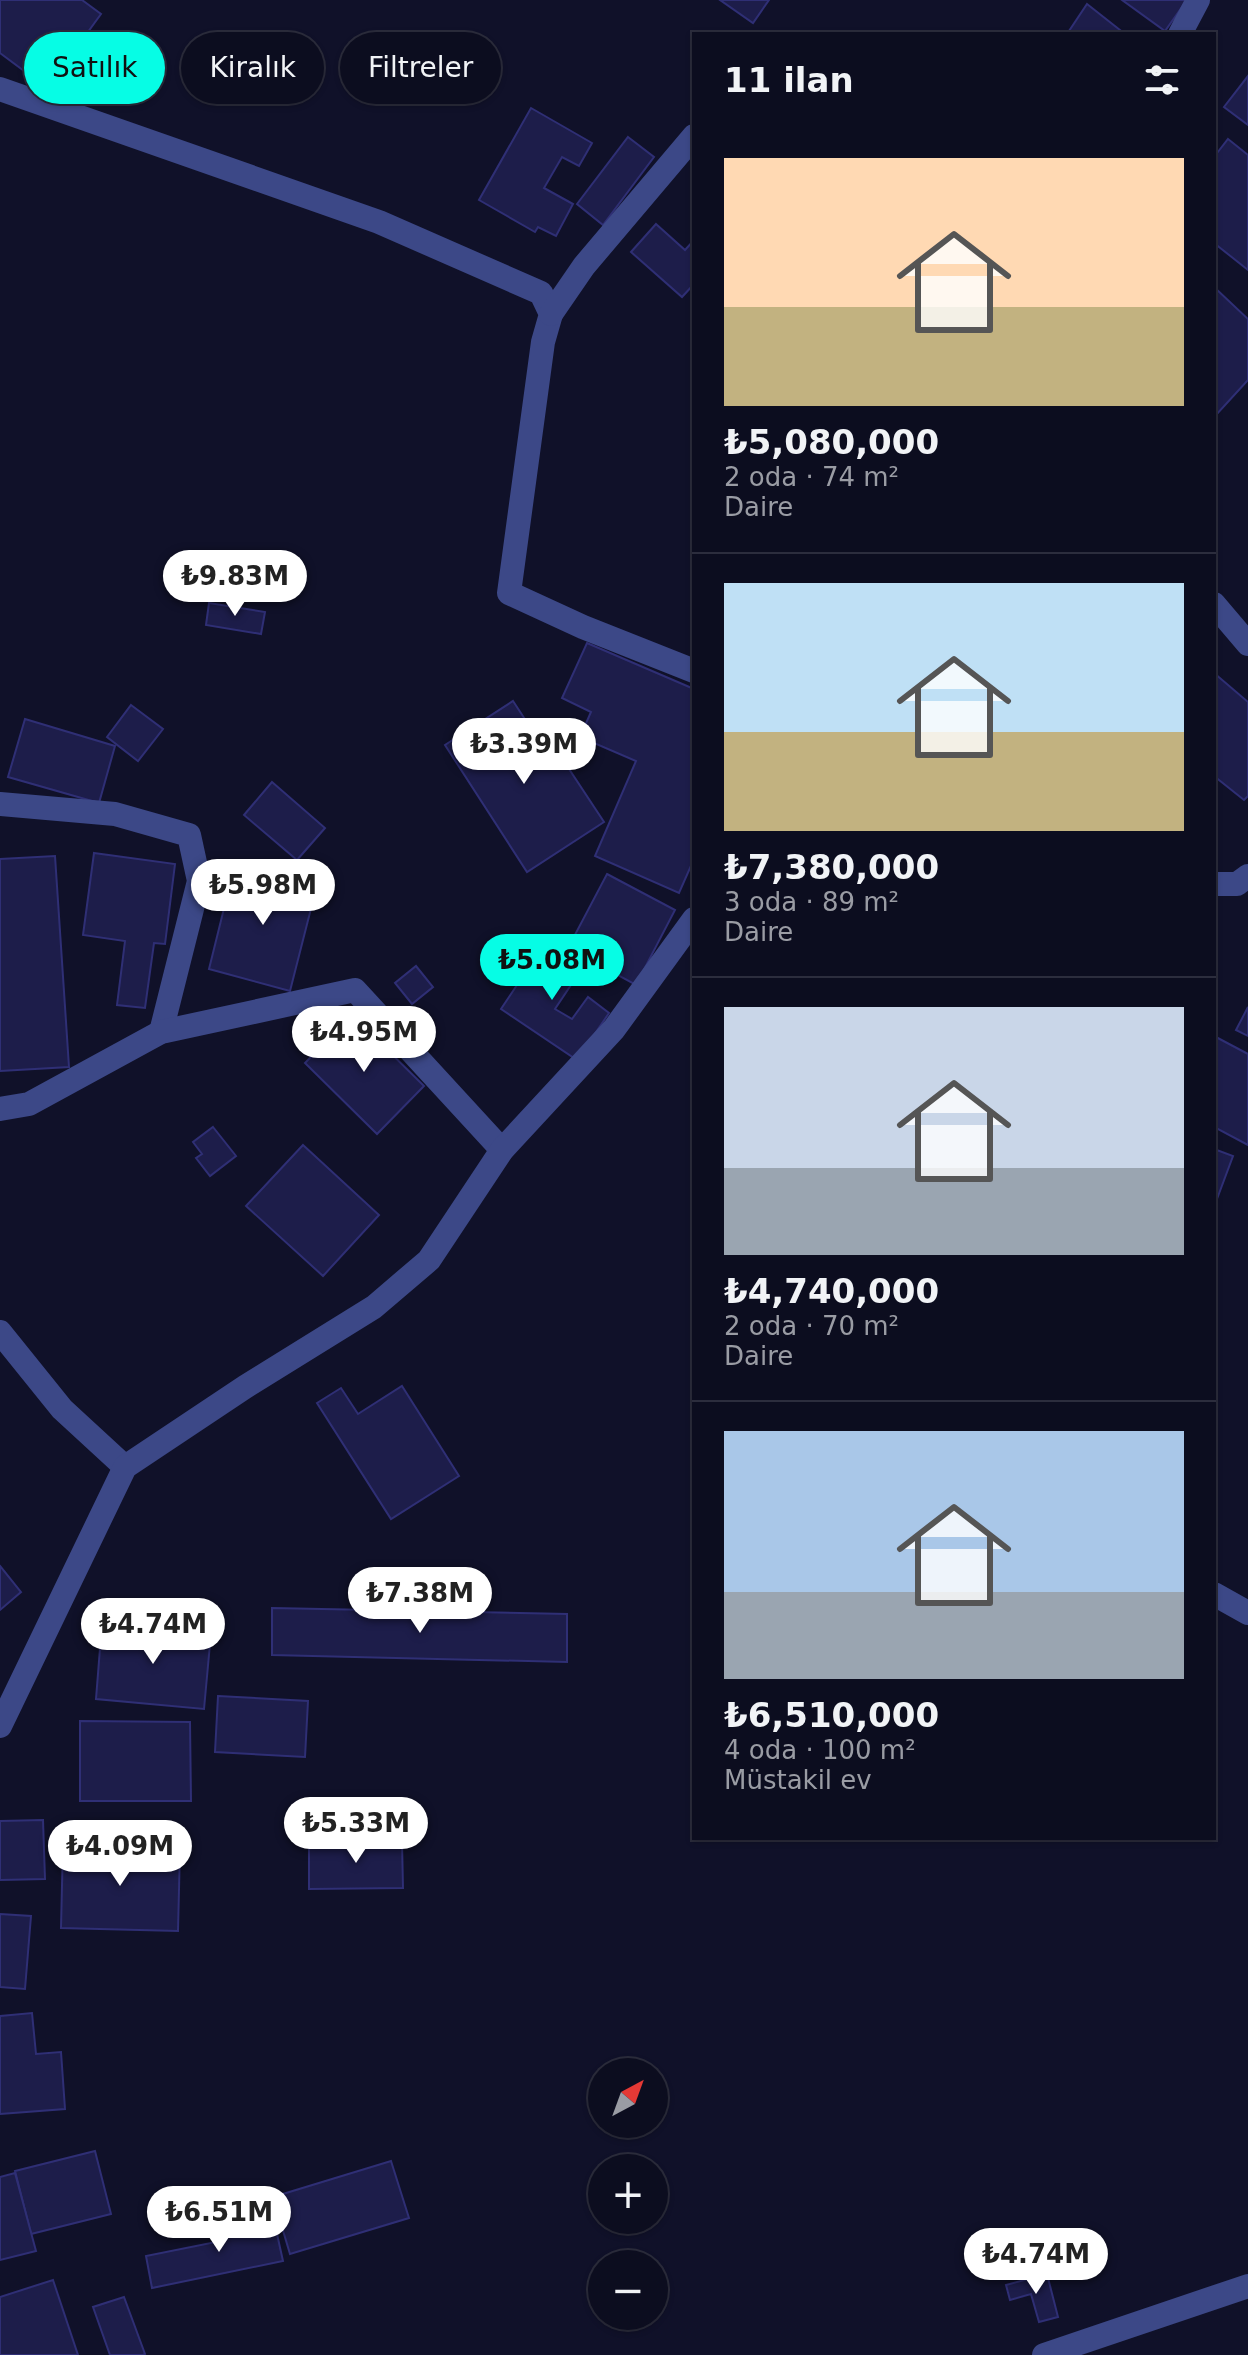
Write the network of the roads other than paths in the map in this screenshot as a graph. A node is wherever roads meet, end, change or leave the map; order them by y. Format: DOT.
graph roads {
  1 [pos="1198,0"];
  2 [pos="1181,32"];
  3 [pos="0,89"];
  4 [pos="692,138"];
  5 [pos="551,314"];
  6 [pos="1216,606"];
  7 [pos="1248,644"];
  8 [pos="692,670"];
  9 [pos="0,804"];
  10 [pos="1248,876"];
  11 [pos="1216,884"];
  12 [pos="692,922"];
  13 [pos="161,1032"];
  14 [pos="0,1109"];
  15 [pos="502,1150"];
  16 [pos="0,1332"];
  17 [pos="125,1467"];
  18 [pos="1216,1595"];
  19 [pos="1248,1613"];
  20 [pos="0,1726"];
  21 [pos="1248,2286"];
  22 [pos="1044,2355"];
  1 -- 2 [label="street"];
  3 -- 5 [label="street"];
  4 -- 5 [label="street"];
  5 -- 8 [label="street"];
  6 -- 7 [label="street"];
  9 -- 13 [label="street"];
  10 -- 11 [label="street"];
  12 -- 15 [label="street"];
  13 -- 14 [label="street"];
  13 -- 15 [label="street"];
  15 -- 17 [label="street"];
  16 -- 17 [label="street"];
  17 -- 20 [label="street"];
  18 -- 19 [label="street"];
  21 -- 22 [label="street"];
}
